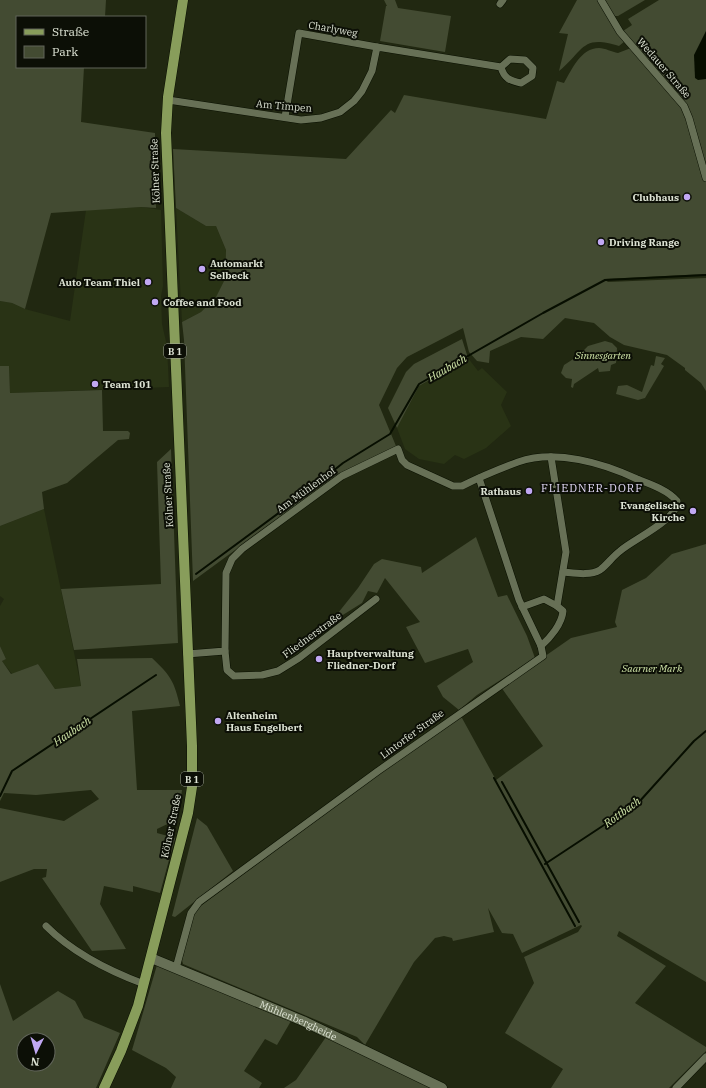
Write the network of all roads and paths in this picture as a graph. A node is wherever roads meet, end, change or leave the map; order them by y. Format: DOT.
graph roads {
  1 [pos="183,0"];
  2 [pos="601,0"];
  3 [pos="377,47"];
  4 [pos="501,67"];
  5 [pos="168,100"];
  6 [pos="285,117"];
  7 [pos="706,178"];
  8 [pos="551,457"];
  9 [pos="479,478"];
  10 [pos="563,572"];
  11 [pos="376,599"];
  12 [pos="557,606"];
  13 [pos="522,607"];
  14 [pos="541,646"];
  15 [pos="225,652"];
  16 [pos="187,654"];
  17 [pos="46,926"];
  18 [pos="151,958"];
  19 [pos="176,968"];
  20 [pos="144,984"];
  21 [pos="706,1057"];
  22 [pos="104,1088"];
  23 [pos="442,1088"];
  24 [pos="676,1088"];
  1 -- 5 [label="main road, Kölner Straße / B 1"];
  2 -- 7 [label="street, Wedauer Straße"];
  3 -- 4 [label="street"];
  3 -- 6 [label="street, Am Timpen"];
  3 -- 6 [label="street, Charlyweg"];
  4 -- 4 [label="street"];
  5 -- 6 [label="street, Am Timpen"];
  5 -- 16 [label="main road, Kölner Straße / B 1"];
  8 -- 9 [label="street, Am Mühlenhof"];
  8 -- 10 [label="street"];
  8 -- 10 [label="street, Am Mühlenhof"];
  9 -- 13 [label="street"];
  9 -- 15 [label="street, Am Mühlenhof"];
  10 -- 12 [label="street"];
  11 -- 15 [label="street, Fliednerstraße"];
  12 -- 13 [label="street"];
  12 -- 14 [label="street"];
  13 -- 14 [label="street"];
  14 -- 19 [label="street, Lintorfer Straße"];
  15 -- 16 [label="street"];
  16 -- 18 [label="main road, Kölner Straße / B 1"];
  17 -- 20 [label="street"];
  18 -- 19 [label="street, Mühlenbergheide"];
  18 -- 20 [label="main road, Kölner Straße / B 1"];
  19 -- 23 [label="street, Mühlenbergheide"];
  20 -- 22 [label="main road, Kölner Straße / B 1"];
  21 -- 24 [label="street"];
}
